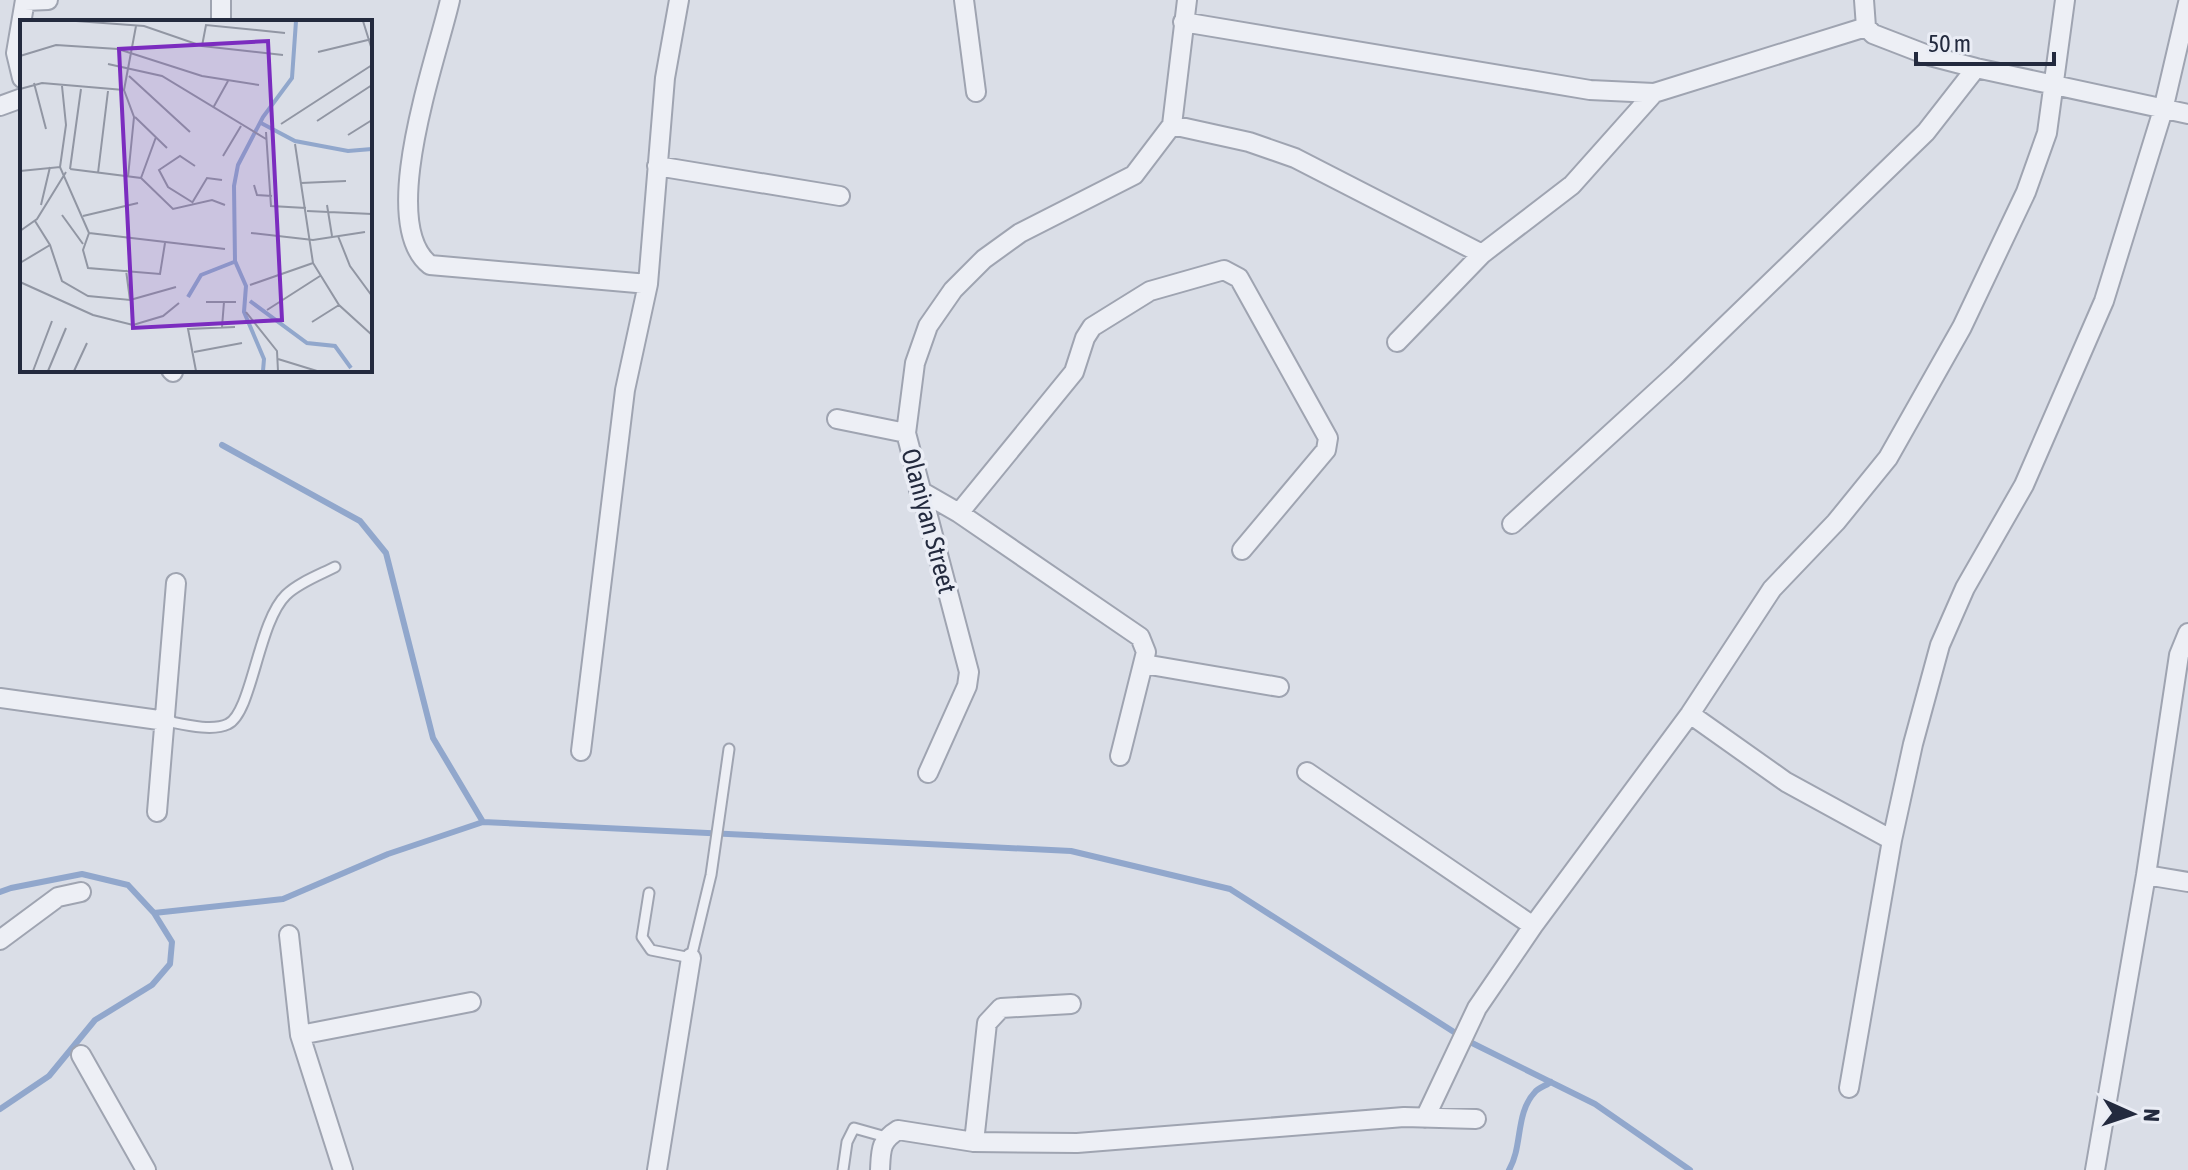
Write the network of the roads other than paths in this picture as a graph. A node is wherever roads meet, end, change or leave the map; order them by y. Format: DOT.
graph roads {
  1 [pos="25,0"];
  2 [pos="48,0"];
  3 [pos="450,0"];
  4 [pos="679,0"];
  5 [pos="964,0"];
  6 [pos="1187,0"];
  7 [pos="1864,0"];
  8 [pos="2065,0"];
  9 [pos="2188,3"];
  10 [pos="22,20"];
  11 [pos="1183,22"];
  12 [pos="1866,27"];
  13 [pos="20,29"];
  14 [pos="1976,68"];
  15 [pos="20,70"];
  16 [pos="2054,85"];
  17 [pos="976,92"];
  18 [pos="1654,93"];
  19 [pos="20,99"];
  20 [pos="0,106"];
  21 [pos="2163,110"];
  22 [pos="2188,114"];
  23 [pos="1172,125"];
  24 [pos="657,166"];
  25 [pos="840,196"];
  26 [pos="1482,254"];
  27 [pos="648,284"];
  28 [pos="1397,342"];
  29 [pos="837,419"];
  30 [pos="906,433"];
  31 [pos="919,490"];
  32 [pos="959,513"];
  33 [pos="1512,524"];
  34 [pos="1242,550"];
  35 [pos="335,567"];
  36 [pos="176,583"];
  37 [pos="2188,633"];
  38 [pos="2184,656"];
  39 [pos="1144,664"];
  40 [pos="1279,687"];
  41 [pos="0,698"];
  42 [pos="1690,714"];
  43 [pos="166,721"];
  44 [pos="729,749"];
  45 [pos="581,751"];
  46 [pos="1120,756"];
  47 [pos="1307,772"];
  48 [pos="928,773"];
  49 [pos="157,812"];
  50 [pos="1892,840"];
  51 [pos="2146,875"];
  52 [pos="2188,882"];
  53 [pos="81,892"];
  54 [pos="649,893"];
  55 [pos="1533,926"];
  56 [pos="289,935"];
  57 [pos="0,940"];
  58 [pos="691,958"];
  59 [pos="471,1002"];
  60 [pos="1071,1004"];
  61 [pos="300,1035"];
  62 [pos="81,1055"];
  63 [pos="1849,1088"];
  64 [pos="1425,1118"];
  65 [pos="1476,1119"];
  66 [pos="886,1137"];
  67 [pos="974,1142"];
  68 [pos="146,1170"];
  69 [pos="343,1170"];
  70 [pos="657,1170"];
  71 [pos="843,1170"];
  72 [pos="880,1170"];
  73 [pos="2095,1170"];
  1 -- 2 [label="street"];
  1 -- 10 [label="street"];
  3 -- 27 [label="street"];
  4 -- 24 [label="street"];
  5 -- 17 [label="street"];
  6 -- 11 [label="street"];
  7 -- 12 [label="street"];
  8 -- 16 [label="street"];
  9 -- 21 [label="street"];
  11 -- 18 [label="street"];
  11 -- 23 [label="street"];
  12 -- 14 [label="street"];
  12 -- 18 [label="street"];
  13 -- 15 [label="street"];
  14 -- 16 [label="street"];
  14 -- 33 [label="street"];
  16 -- 21 [label="street"];
  16 -- 42 [label="street"];
  18 -- 26 [label="street"];
  19 -- 20 [label="street"];
  21 -- 22 [label="street"];
  21 -- 50 [label="street"];
  23 -- 26 [label="street"];
  23 -- 30 [label="street, Olaniyan Street"];
  24 -- 25 [label="street"];
  24 -- 27 [label="street"];
  26 -- 28 [label="street"];
  27 -- 45 [label="street"];
  29 -- 30 [label="street"];
  30 -- 31 [label="street, Olaniyan Street"];
  31 -- 32 [label="street"];
  31 -- 48 [label="street, Olaniyan Street"];
  32 -- 34 [label="street"];
  32 -- 39 [label="street"];
  35 -- 43 [label="lane"];
  36 -- 43 [label="street"];
  37 -- 38 [label="street"];
  38 -- 51 [label="street"];
  39 -- 40 [label="street"];
  39 -- 46 [label="street"];
  41 -- 43 [label="street"];
  42 -- 50 [label="street"];
  42 -- 55 [label="street"];
  43 -- 49 [label="street"];
  44 -- 58 [label="lane"];
  47 -- 55 [label="street"];
  50 -- 63 [label="street"];
  51 -- 52 [label="street"];
  51 -- 73 [label="street"];
  53 -- 57 [label="street"];
  54 -- 58 [label="lane"];
  55 -- 64 [label="street"];
  56 -- 61 [label="street"];
  58 -- 70 [label="street"];
  59 -- 61 [label="street"];
  60 -- 67 [label="street"];
  61 -- 69 [label="street"];
  62 -- 68 [label="street"];
  64 -- 65 [label="street"];
  64 -- 67 [label="street"];
  66 -- 67 [label="street"];
  66 -- 71 [label="lane"];
  66 -- 72 [label="street"];
}
